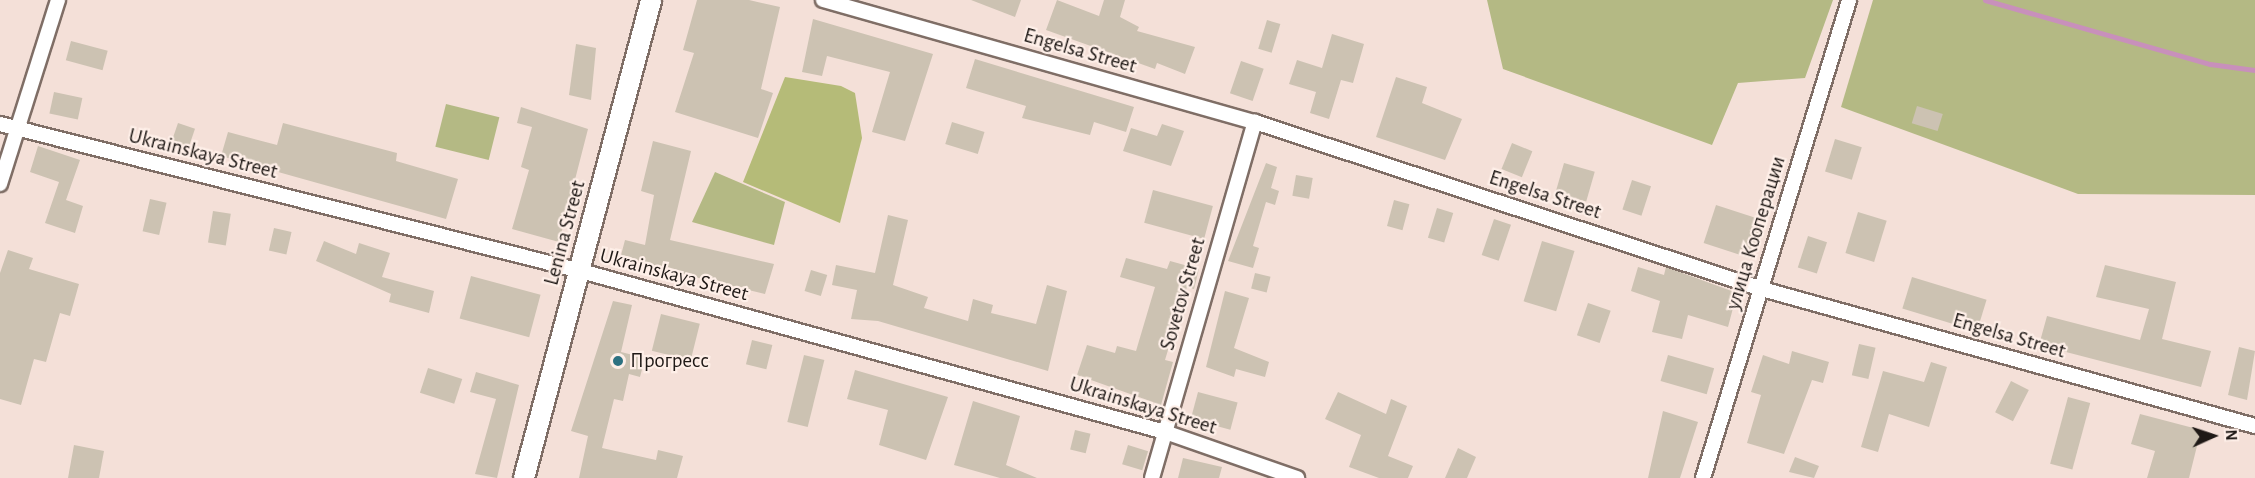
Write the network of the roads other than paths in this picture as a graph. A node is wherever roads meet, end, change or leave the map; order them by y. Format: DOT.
graph roads {
  1 [pos="58,0"];
  2 [pos="651,0"];
  3 [pos="823,0"];
  4 [pos="1849,0"];
  5 [pos="1255,122"];
  6 [pos="0,124"];
  7 [pos="18,129"];
  8 [pos="0,184"];
  9 [pos="581,271"];
  10 [pos="1761,289"];
  11 [pos="2255,426"];
  12 [pos="1165,432"];
  13 [pos="524,478"];
  14 [pos="1152,478"];
  15 [pos="1297,478"];
  16 [pos="1703,478"];
  1 -- 7 [label="street"];
  2 -- 9 [label="street, Lenina Street"];
  3 -- 5 [label="street, Engelsa Street"];
  4 -- 10 [label="street, улица Кооперации"];
  5 -- 10 [label="street, Engelsa Street"];
  5 -- 12 [label="street, Sovetov Street"];
  6 -- 7 [label="street, Ukrainskaya Street"];
  7 -- 8 [label="street"];
  7 -- 9 [label="street, Ukrainskaya Street"];
  9 -- 12 [label="street, Ukrainskaya Street"];
  9 -- 13 [label="street, Lenina Street"];
  10 -- 11 [label="street, Engelsa Street"];
  10 -- 16 [label="street, улица Кооперации"];
  12 -- 14 [label="street, Sovetov Street"];
  12 -- 15 [label="street, Ukrainskaya Street"];
}
